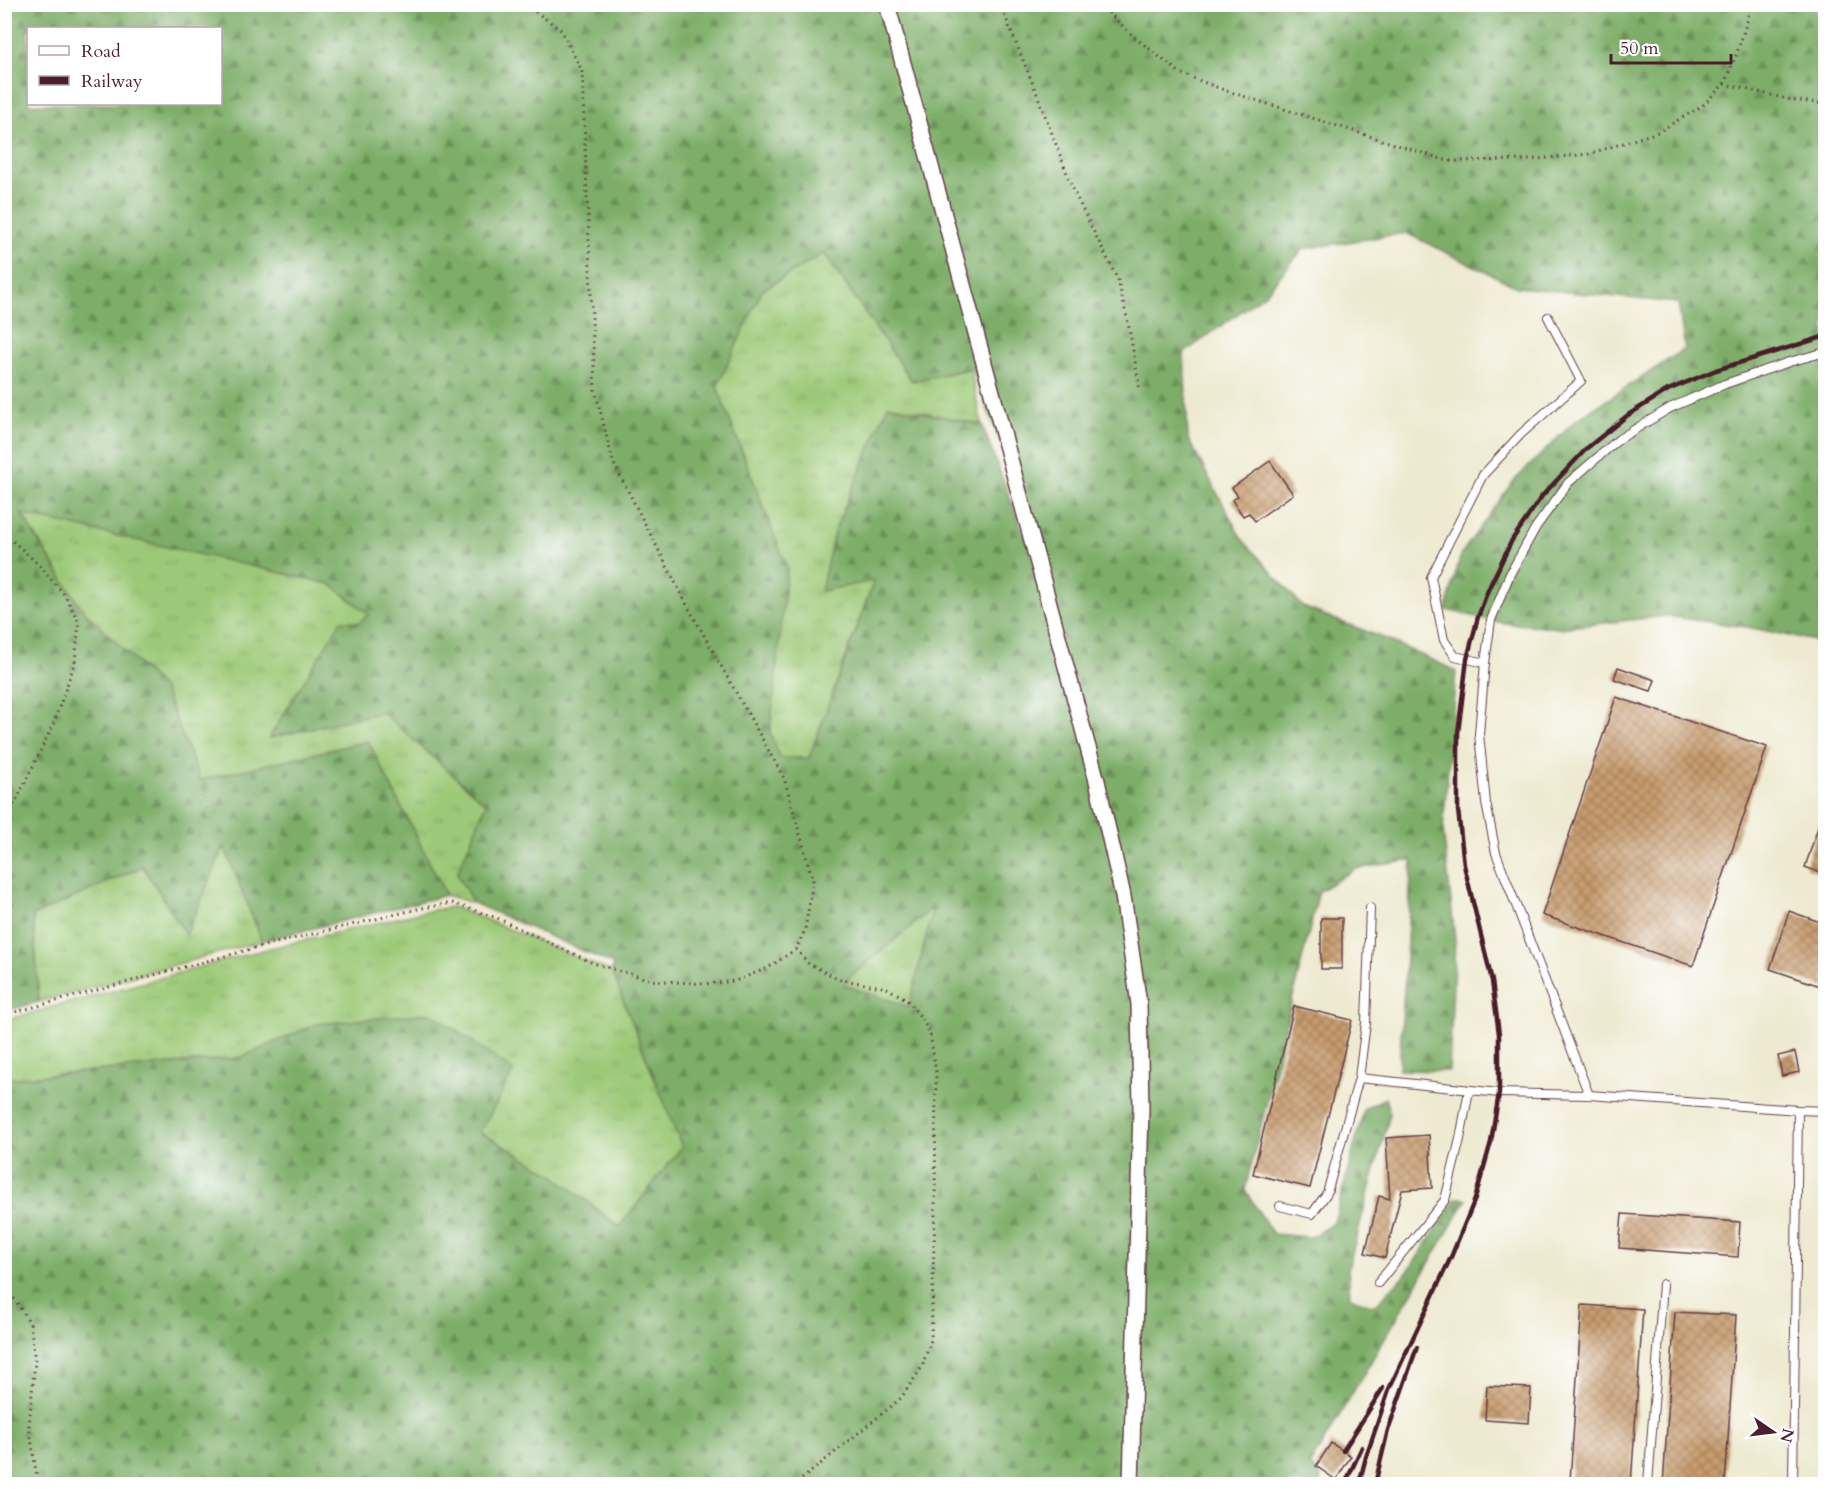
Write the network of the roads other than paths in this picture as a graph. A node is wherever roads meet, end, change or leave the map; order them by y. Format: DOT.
graph roads {
  1 [pos="887,4"];
  2 [pos="1548,317"];
  3 [pos="1826,352"];
  4 [pos="1485,663"];
  5 [pos="1370,908"];
  6 [pos="1359,1078"];
  7 [pos="1469,1090"];
  8 [pos="1589,1095"];
  9 [pos="1798,1110"];
  10 [pos="1826,1111"];
  11 [pos="1280,1206"];
  12 [pos="1377,1283"];
  13 [pos="1664,1284"];
  14 [pos="1131,1485"];
  15 [pos="1648,1485"];
  16 [pos="1793,1485"];
  1 -- 14 [label="street"];
  2 -- 4 [label="lane"];
  3 -- 4 [label="lane"];
  4 -- 8 [label="lane"];
  5 -- 6 [label="lane"];
  6 -- 7 [label="lane"];
  6 -- 11 [label="lane"];
  7 -- 8 [label="lane"];
  7 -- 12 [label="lane"];
  8 -- 9 [label="lane"];
  9 -- 10 [label="lane"];
  9 -- 16 [label="lane"];
  13 -- 15 [label="lane"];
}
